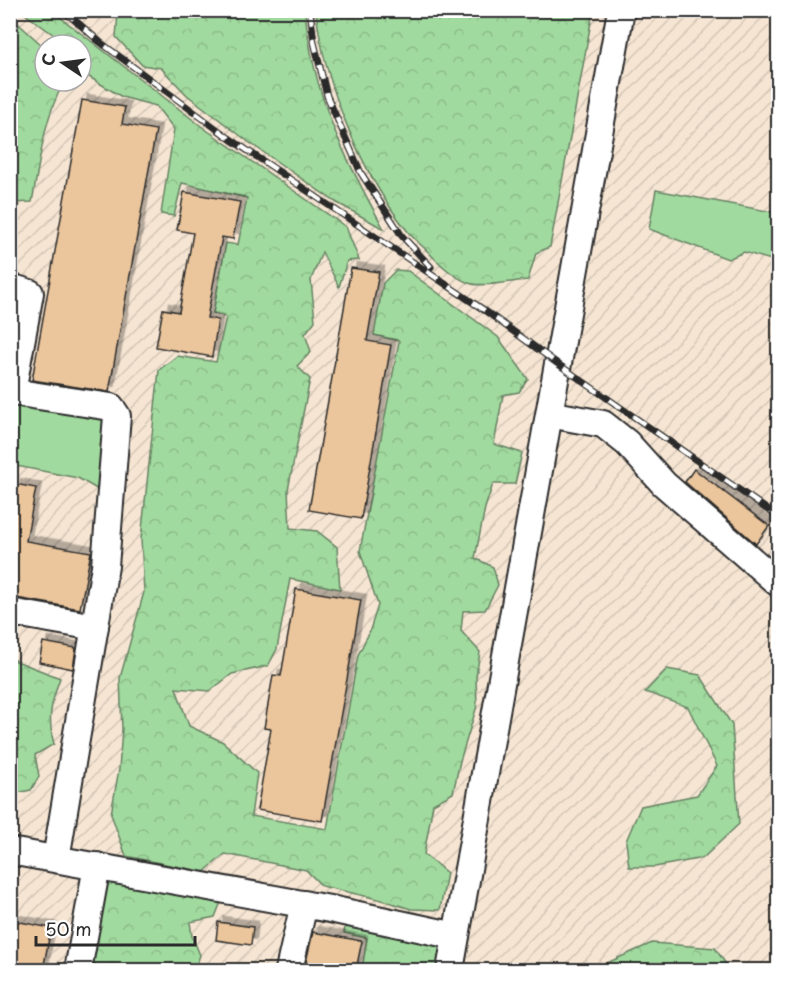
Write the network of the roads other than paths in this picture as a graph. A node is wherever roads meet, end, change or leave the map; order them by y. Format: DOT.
graph roads {
  1 [pos="621,10"];
  2 [pos="10,287"];
  3 [pos="11,394"];
  4 [pos="549,414"];
  5 [pos="778,583"];
  6 [pos="10,612"];
  7 [pos="95,627"];
  8 [pos="10,851"];
  9 [pos="56,859"];
  10 [pos="97,866"];
  11 [pos="304,904"];
  12 [pos="456,936"];
  13 [pos="78,970"];
  14 [pos="289,970"];
  15 [pos="450,970"];
  1 -- 4 [label="lane"];
  2 -- 3 [label="lane"];
  3 -- 7 [label="lane"];
  4 -- 5 [label="lane"];
  4 -- 12 [label="lane"];
  6 -- 7 [label="lane"];
  7 -- 9 [label="lane"];
  8 -- 9 [label="lane"];
  9 -- 10 [label="lane"];
  10 -- 11 [label="lane"];
  10 -- 13 [label="lane"];
  11 -- 12 [label="lane"];
  11 -- 14 [label="lane"];
  12 -- 15 [label="lane"];
}
